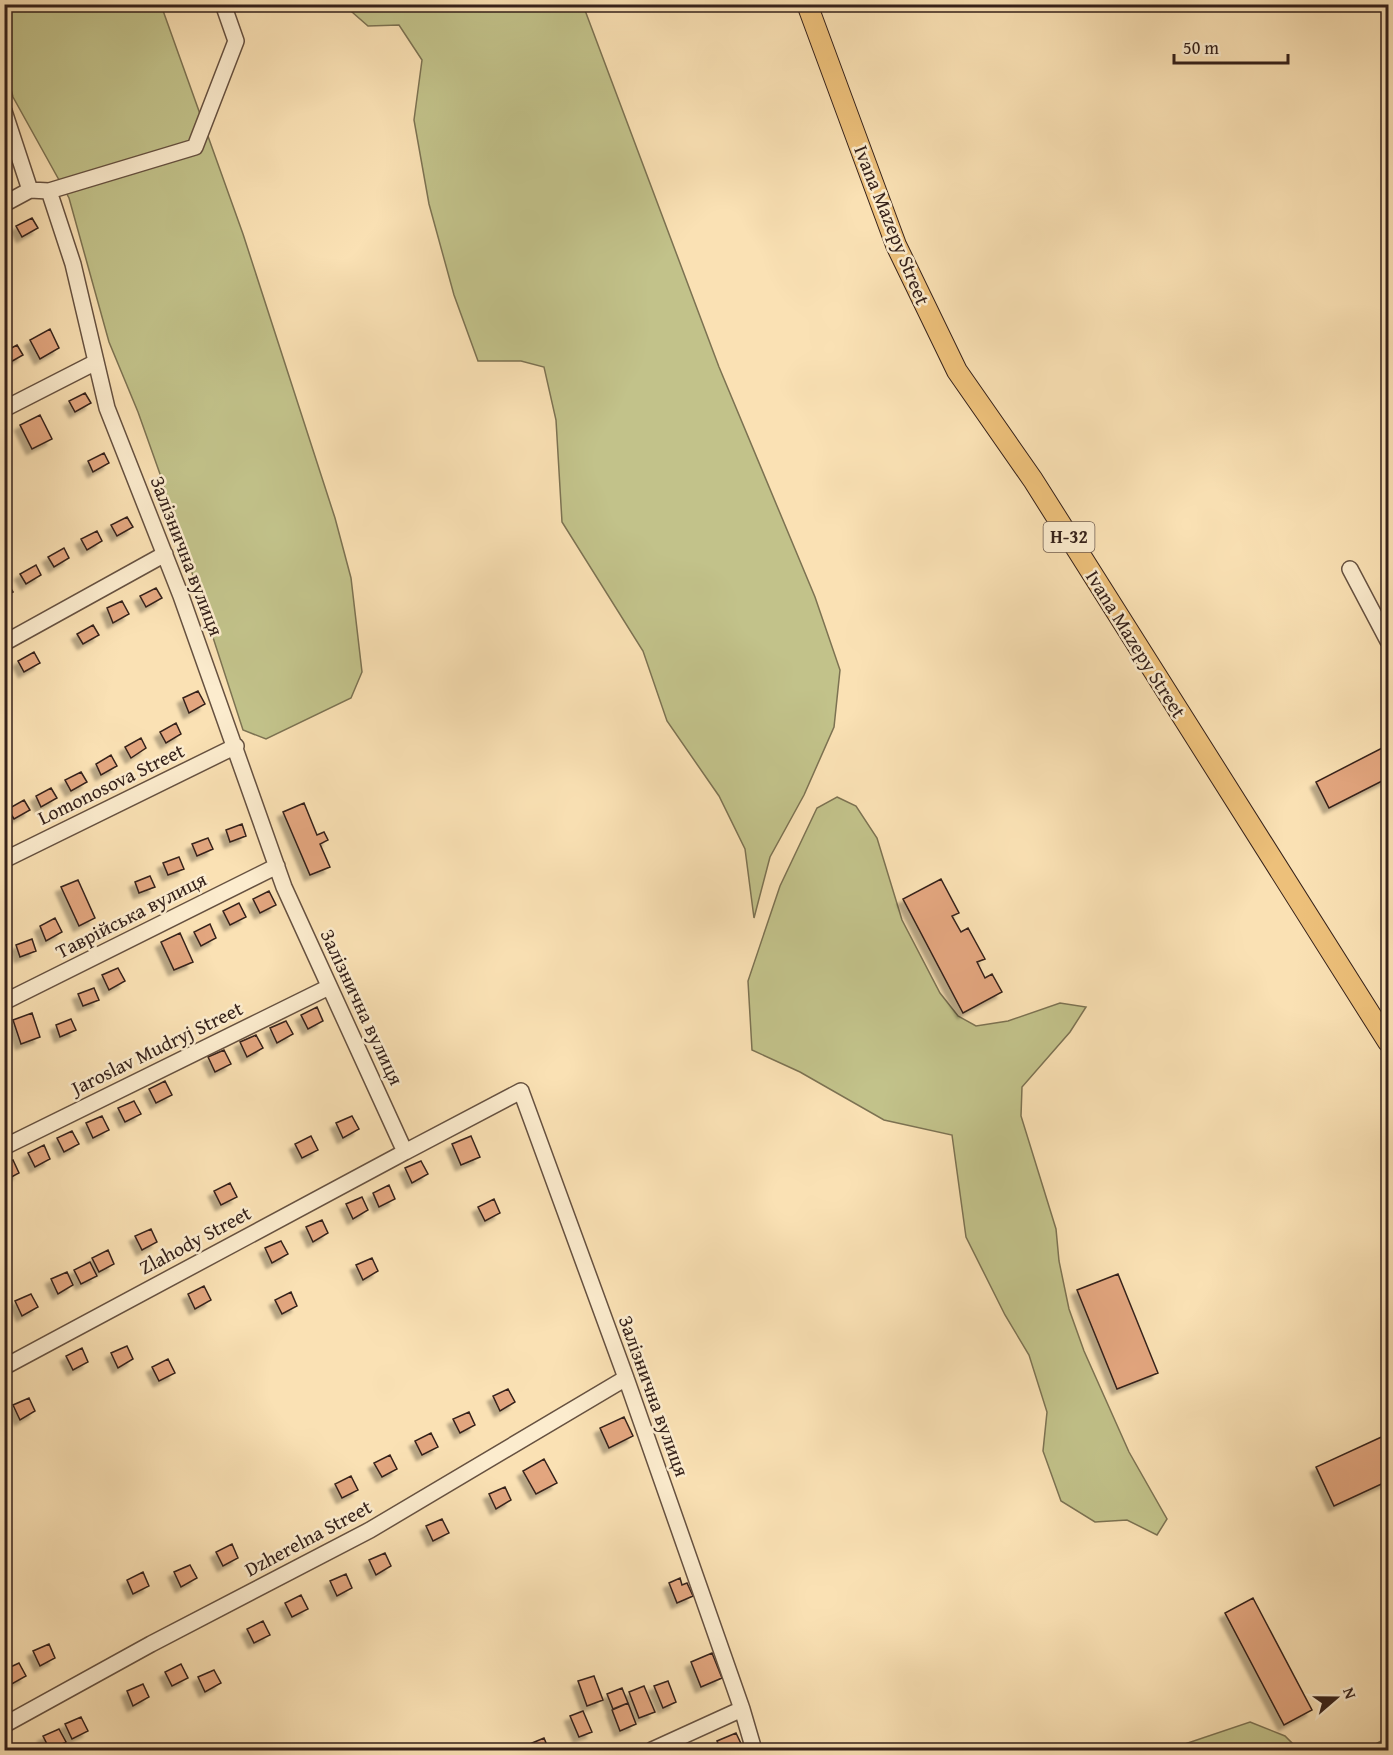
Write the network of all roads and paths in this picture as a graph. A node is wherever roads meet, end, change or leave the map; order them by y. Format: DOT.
graph roads {
  1 [pos="223,4"];
  2 [pos="807,4"];
  3 [pos="4,111"];
  4 [pos="30,190"];
  5 [pos="49,191"];
  6 [pos="4,204"];
  7 [pos="96,362"];
  8 [pos="4,409"];
  9 [pos="165,554"];
  10 [pos="1350,569"];
  11 [pos="1389,640"];
  12 [pos="4,643"];
  13 [pos="236,747"];
  14 [pos="4,860"];
  15 [pos="277,866"];
  16 [pos="329,987"];
  17 [pos="4,1002"];
  18 [pos="1389,1042"];
  19 [pos="4,1148"];
  20 [pos="405,1152"];
  21 [pos="4,1367"];
  22 [pos="626,1378"];
  23 [pos="742,1709"];
  24 [pos="4,1725"];
  25 [pos="652,1750"];
  26 [pos="754,1750"];
  1 -- 5 [label="street"];
  2 -- 18 [label="main road, Ivana Mazepy Street / Н-32"];
  3 -- 4 [label="street"];
  4 -- 5 [label="street"];
  4 -- 6 [label="street"];
  5 -- 7 [label="street, Залізнична вулиця"];
  7 -- 8 [label="street"];
  7 -- 9 [label="street, Залізнична вулиця"];
  9 -- 12 [label="street"];
  9 -- 13 [label="street, Залізнична вулиця"];
  10 -- 11 [label="street"];
  13 -- 14 [label="street, Lomonosova Street"];
  13 -- 15 [label="street, Залізнична вулиця"];
  15 -- 16 [label="street, Залізнична вулиця"];
  15 -- 17 [label="street, Таврійська вулиця"];
  16 -- 19 [label="street, Jaroslav Mudryj Street"];
  16 -- 20 [label="street, Залізнична вулиця"];
  20 -- 21 [label="street, Zlahody Street"];
  20 -- 22 [label="street, Залізнична вулиця"];
  22 -- 23 [label="street, Залізнична вулиця"];
  22 -- 24 [label="street, Dzherelna Street"];
  23 -- 25 [label="street"];
  23 -- 26 [label="street, Залізнична вулиця"];
}
